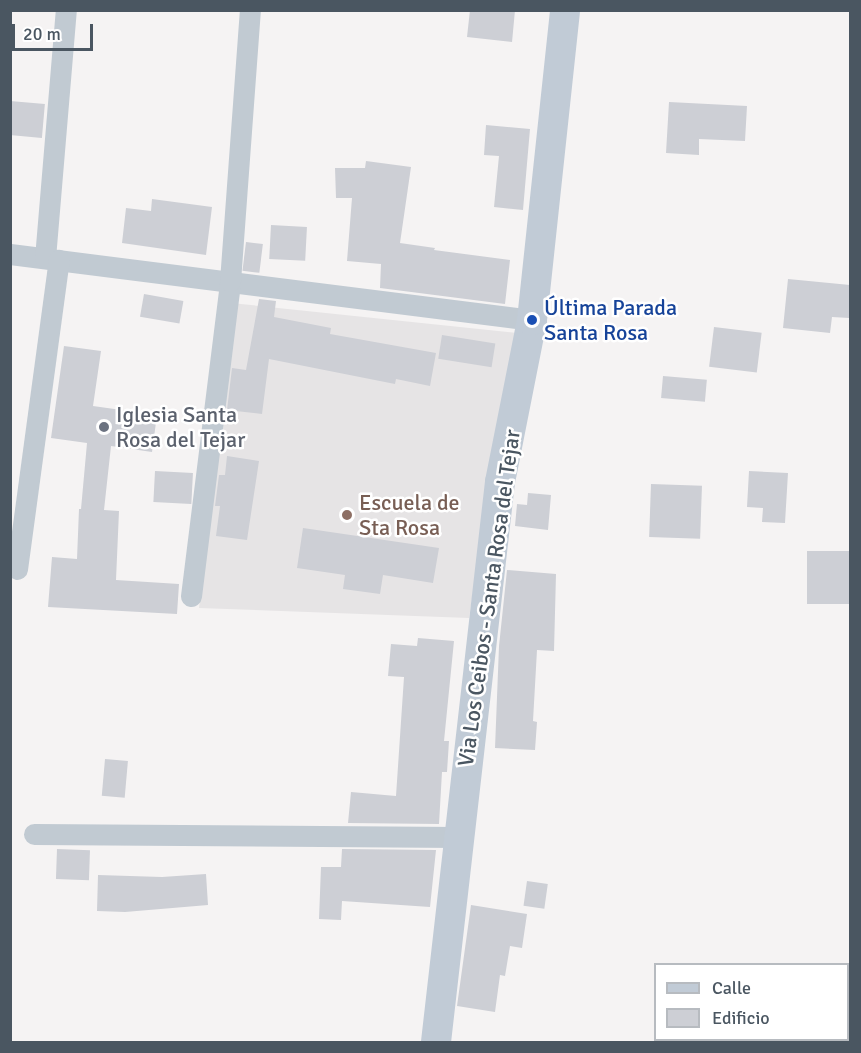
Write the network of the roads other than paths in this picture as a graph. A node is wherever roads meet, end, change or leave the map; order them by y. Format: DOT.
graph roads {
  1 [pos="66,10"];
  2 [pos="250,10"];
  3 [pos="565,10"];
  4 [pos="10,254"];
  5 [pos="52,259"];
  6 [pos="230,281"];
  7 [pos="532,320"];
  8 [pos="17,569"];
  9 [pos="191,596"];
  10 [pos="34,834"];
  11 [pos="458,837"];
  12 [pos="436,1042"];
  1 -- 5 [label="street"];
  2 -- 6 [label="street"];
  3 -- 7 [label="main road, Via Los Ceibos - Santa Rosa del Tejar"];
  4 -- 5 [label="street"];
  5 -- 6 [label="street"];
  5 -- 8 [label="street"];
  6 -- 7 [label="street"];
  6 -- 9 [label="street"];
  7 -- 11 [label="main road, Via Los Ceibos - Santa Rosa del Tejar"];
  10 -- 11 [label="street"];
  11 -- 12 [label="main road, Via Los Ceibos - Santa Rosa del Tejar"];
}
